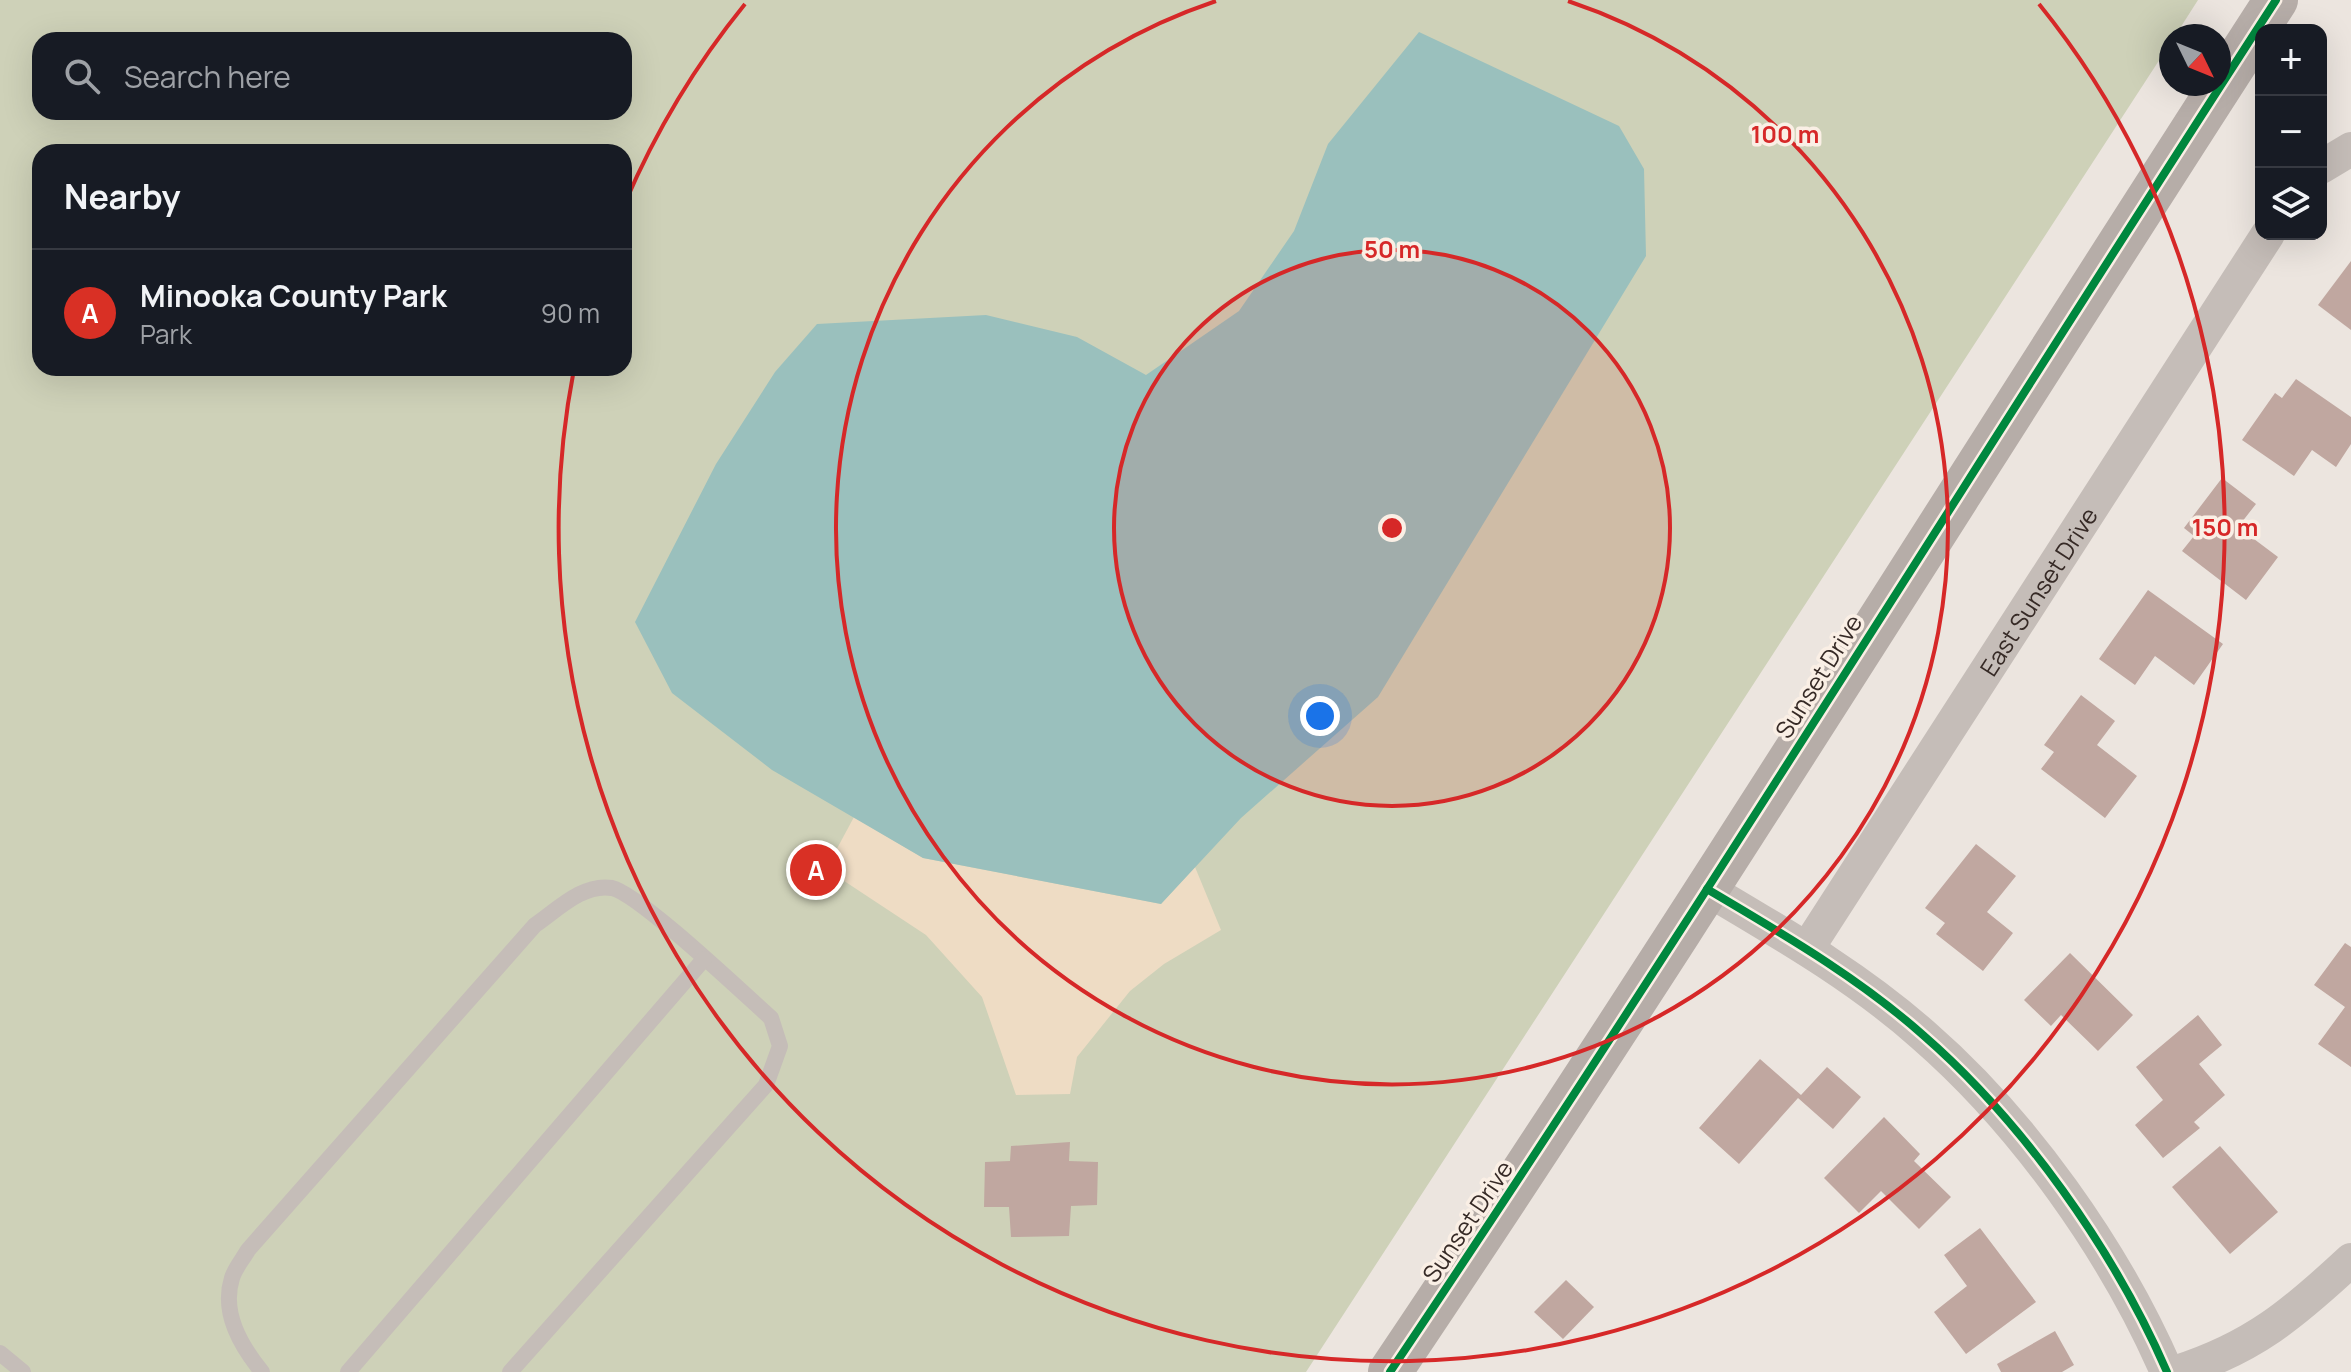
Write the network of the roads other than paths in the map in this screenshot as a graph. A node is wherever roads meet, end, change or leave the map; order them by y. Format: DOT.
graph roads {
  1 [pos="2276,0"];
  2 [pos="2351,149"];
  3 [pos="2327,163"];
  4 [pos="2264,240"];
  5 [pos="1707,889"];
  6 [pos="1807,949"];
  7 [pos="704,959"];
  8 [pos="2351,1260"];
  9 [pos="0,1353"];
  10 [pos="23,1372"];
  11 [pos="262,1372"];
  12 [pos="348,1372"];
  13 [pos="510,1372"];
  14 [pos="1390,1372"];
  15 [pos="2167,1372"];
  16 [pos="2177,1372"];
  1 -- 5 [label="street, Sunset Drive"];
  2 -- 3 [label="street"];
  4 -- 6 [label="street, East Sunset Drive"];
  5 -- 6 [label="street"];
  5 -- 14 [label="street, Sunset Drive"];
  6 -- 15 [label="street"];
  7 -- 11 [label="lane"];
  7 -- 12 [label="lane"];
  7 -- 13 [label="lane"];
  8 -- 16 [label="street"];
  9 -- 10 [label="lane"];
}
